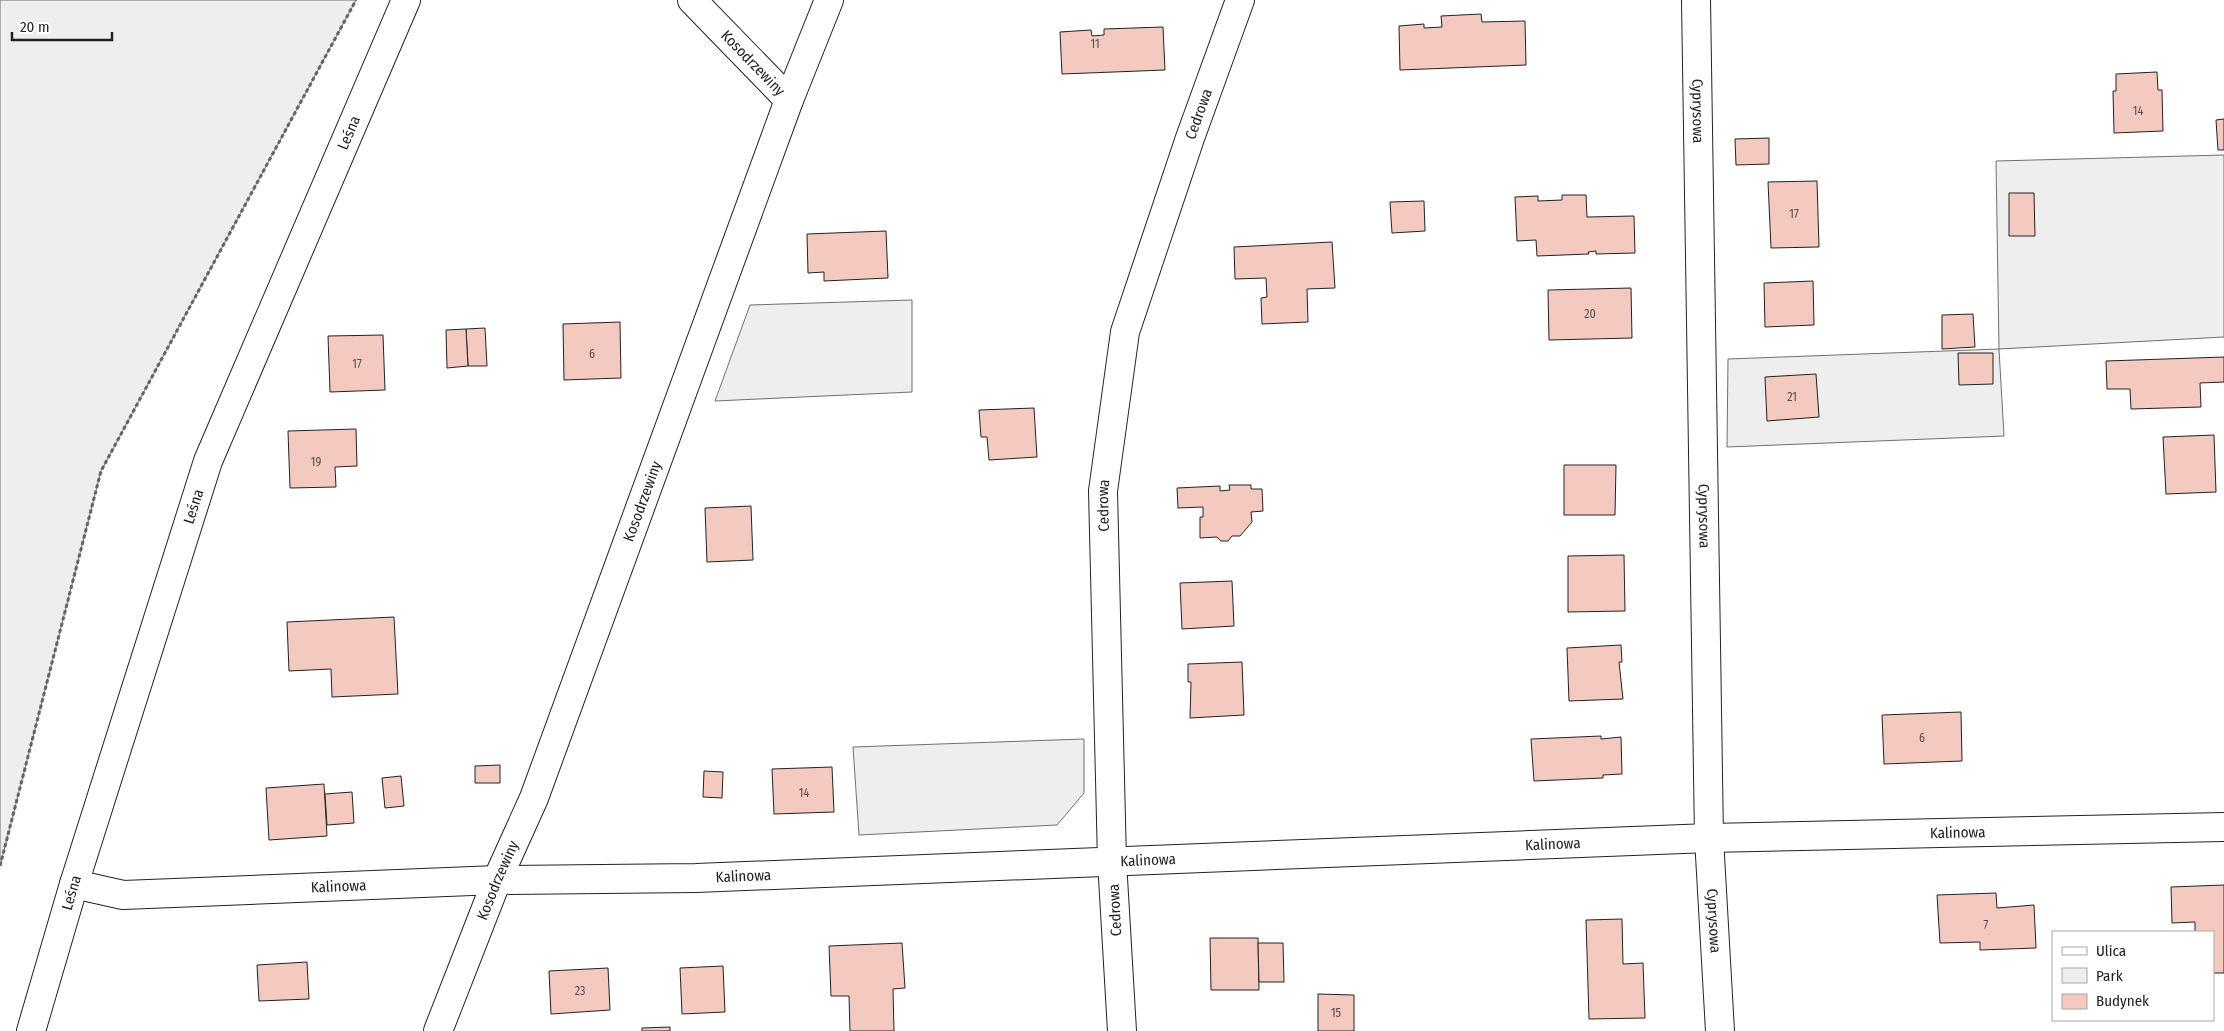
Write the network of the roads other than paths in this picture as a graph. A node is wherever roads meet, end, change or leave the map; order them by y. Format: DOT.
graph roads {
  1 [pos="406,0"];
  2 [pos="692,0"];
  3 [pos="829,0"];
  4 [pos="1240,0"];
  5 [pos="1696,0"];
  6 [pos="789,100"];
  7 [pos="2224,827"];
  8 [pos="1709,838"];
  9 [pos="1112,861"];
  10 [pos="497,880"];
  11 [pos="74,884"];
  12 [pos="31,1031"];
  13 [pos="438,1031"];
  14 [pos="1122,1031"];
  15 [pos="1720,1031"];
  1 -- 11 [label="street, Leśna"];
  2 -- 6 [label="street, Kosodrzewiny"];
  3 -- 6 [label="street"];
  4 -- 9 [label="street, Cedrowa"];
  5 -- 8 [label="street, Cyprysowa"];
  6 -- 10 [label="street, Kosodrzewiny"];
  7 -- 8 [label="street, Kalinowa"];
  8 -- 9 [label="street, Kalinowa"];
  8 -- 15 [label="street, Cyprysowa"];
  9 -- 10 [label="street, Kalinowa"];
  9 -- 14 [label="street, Cedrowa"];
  10 -- 11 [label="street, Kalinowa"];
  10 -- 13 [label="street, Kosodrzewiny"];
  11 -- 12 [label="street, Leśna"];
}
